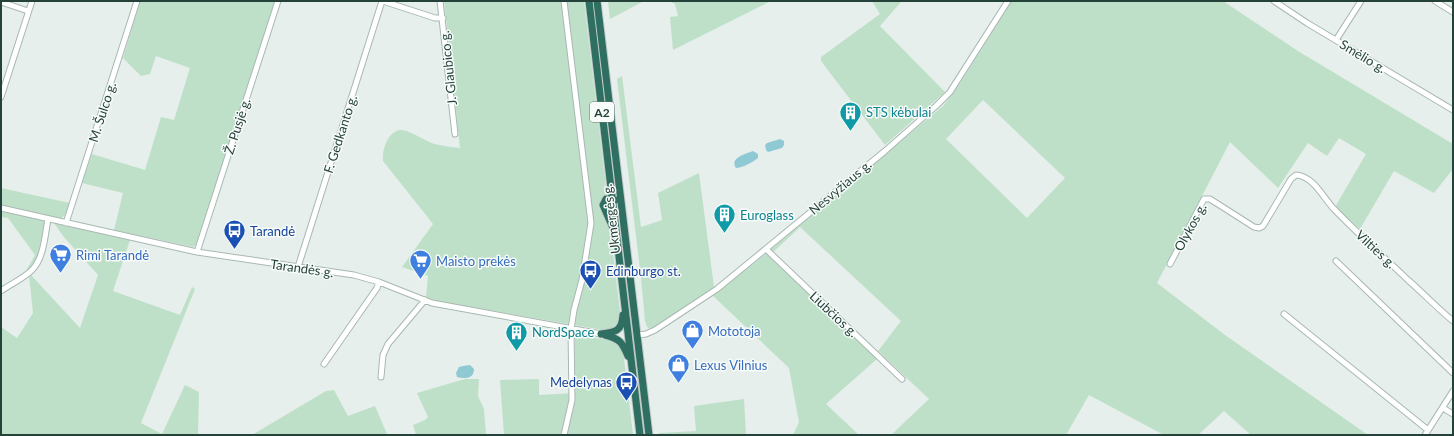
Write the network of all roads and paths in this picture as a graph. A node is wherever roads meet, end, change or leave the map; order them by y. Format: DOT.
graph roads {
  1 [pos="32,1"];
  2 [pos="137,1"];
  3 [pos="278,1"];
  4 [pos="383,1"];
  5 [pos="440,1"];
  6 [pos="564,1"];
  7 [pos="589,1"];
  8 [pos="597,1"];
  9 [pos="1008,1"];
  10 [pos="1274,1"];
  11 [pos="1361,1"];
  12 [pos="1435,1"];
  13 [pos="1,2"];
  14 [pos="28,11"];
  15 [pos="1453,12"];
  16 [pos="443,18"];
  17 [pos="1336,40"];
  18 [pos="1,97"];
  19 [pos="1453,110"];
  20 [pos="455,134"];
  21 [pos="612,199"];
  22 [pos="1,208"];
  23 [pos="48,219"];
  24 [pos="66,223"];
  25 [pos="624,224"];
  26 [pos="1254,227"];
  27 [pos="766,249"];
  28 [pos="197,252"];
  29 [pos="1336,261"];
  30 [pos="1170,264"];
  31 [pos="298,267"];
  32 [pos="379,282"];
  33 [pos="1,291"];
  34 [pos="624,298"];
  35 [pos="425,300"];
  36 [pos="1284,314"];
  37 [pos="1453,321"];
  38 [pos="571,329"];
  39 [pos="601,334"];
  40 [pos="637,335"];
  41 [pos="324,364"];
  42 [pos="632,366"];
  43 [pos="1453,373"];
  44 [pos="381,377"];
  45 [pos="902,379"];
  46 [pos="1453,391"];
  47 [pos="1443,408"];
  48 [pos="1453,414"];
  49 [pos="1428,430"];
  50 [pos="564,435"];
  51 [pos="640,435"];
  52 [pos="649,435"];
  53 [pos="1424,435"];
  1 -- 14 [label="street"];
  2 -- 24 [label="street, M. Šulco g."];
  3 -- 28 [label="street, Ž. Pusjė g."];
  4 -- 16 [label="street"];
  4 -- 31 [label="street, F. Gedkanto g."];
  5 -- 16 [label="street, J. Glaubico g."];
  6 -- 38 [label="street"];
  7 -- 21 [label="highway, Ukmergės g. / A2"];
  8 -- 25 [label="highway, Ukmergės g. / A2"];
  9 -- 27 [label="street, Nesvyžiaus g."];
  10 -- 17 [label="street, Smėlio g."];
  11 -- 17 [label="street"];
  12 -- 15 [label="street"];
  13 -- 14 [label="street"];
  14 -- 18 [label="street"];
  16 -- 20 [label="street, J. Glaubico g."];
  17 -- 19 [label="street, Smėlio g."];
  21 -- 25 [label="highway"];
  21 -- 34 [label="highway, Ukmergės g."];
  22 -- 23 [label="street, Tarandės g."];
  23 -- 24 [label="street, Tarandės g."];
  23 -- 33 [label="street"];
  24 -- 28 [label="street, Tarandės g."];
  25 -- 40 [label="highway, Ukmergės g. / A2"];
  26 -- 30 [label="street, Olykos g."];
  26 -- 37 [label="street, Vilties g."];
  27 -- 40 [label="street, Nesvyžiaus g."];
  27 -- 45 [label="street, Liubčios g."];
  28 -- 31 [label="street, Tarandės g."];
  29 -- 43 [label="street"];
  31 -- 32 [label="street, Tarandės g."];
  32 -- 35 [label="street, Tarandės g."];
  32 -- 41 [label="street"];
  34 -- 39 [label="highway"];
  34 -- 42 [label="highway, Ukmergės g."];
  35 -- 38 [label="street, Tarandės g."];
  35 -- 44 [label="street"];
  36 -- 49 [label="street"];
  38 -- 39 [label="street, Tarandės g."];
  38 -- 50 [label="street"];
  39 -- 42 [label="highway"];
  40 -- 52 [label="highway, Ukmergės g. / A2"];
  42 -- 51 [label="highway, Ukmergės g."];
  46 -- 47 [label="street"];
  47 -- 48 [label="street"];
  47 -- 49 [label="street"];
  49 -- 53 [label="street"];
}
